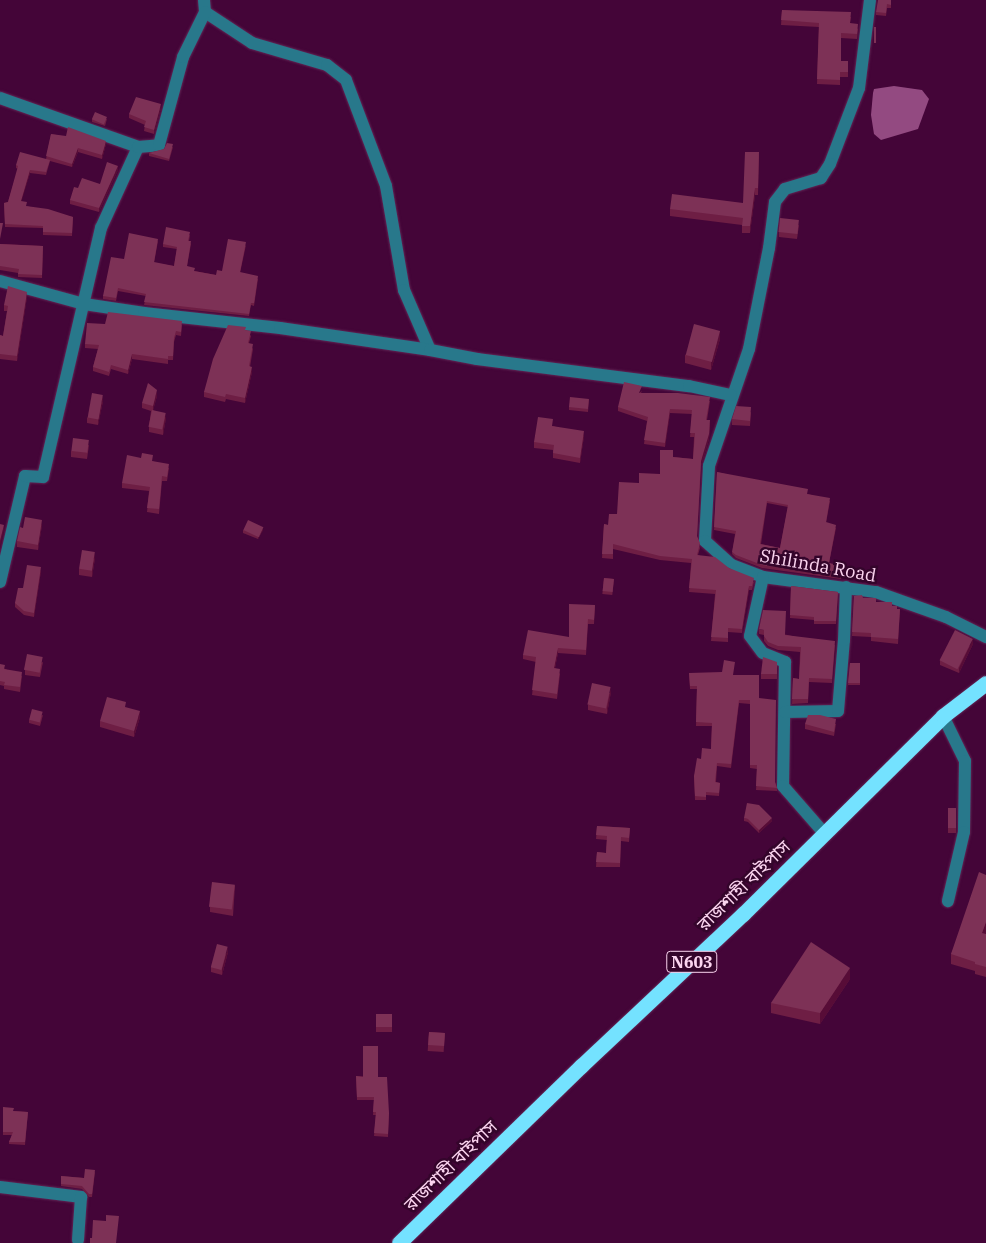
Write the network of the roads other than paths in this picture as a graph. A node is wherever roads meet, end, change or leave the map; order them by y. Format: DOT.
graph roads {
  1 [pos="870,0"];
  2 [pos="205,6"];
  3 [pos="0,98"];
  4 [pos="138,147"];
  5 [pos="0,281"];
  6 [pos="84,304"];
  7 [pos="430,350"];
  8 [pos="732,395"];
  9 [pos="763,577"];
  10 [pos="0,582"];
  11 [pos="846,587"];
  12 [pos="986,637"];
  13 [pos="986,682"];
  14 [pos="785,712"];
  15 [pos="943,716"];
  16 [pos="824,832"];
  17 [pos="948,901"];
  18 [pos="0,1187"];
  19 [pos="78,1240"];
  20 [pos="400,1243"];
  1 -- 8 [label="street, Shilinda Road"];
  2 -- 4 [label="street"];
  2 -- 7 [label="street"];
  3 -- 4 [label="street"];
  4 -- 6 [label="street"];
  5 -- 6 [label="street"];
  6 -- 7 [label="street"];
  6 -- 10 [label="street"];
  7 -- 8 [label="street"];
  8 -- 9 [label="street, Shilinda Road"];
  9 -- 11 [label="street, Shilinda Road"];
  9 -- 14 [label="street"];
  11 -- 12 [label="street, Shilinda Road"];
  11 -- 14 [label="street"];
  13 -- 15 [label="highway, রাজশাহী বাইপাস / N603"];
  14 -- 16 [label="street"];
  15 -- 16 [label="highway, রাজশাহী বাইপাস / N603"];
  15 -- 17 [label="street"];
  16 -- 20 [label="highway, রাজশাহী বাইপাস / N603"];
  18 -- 19 [label="street"];
}
